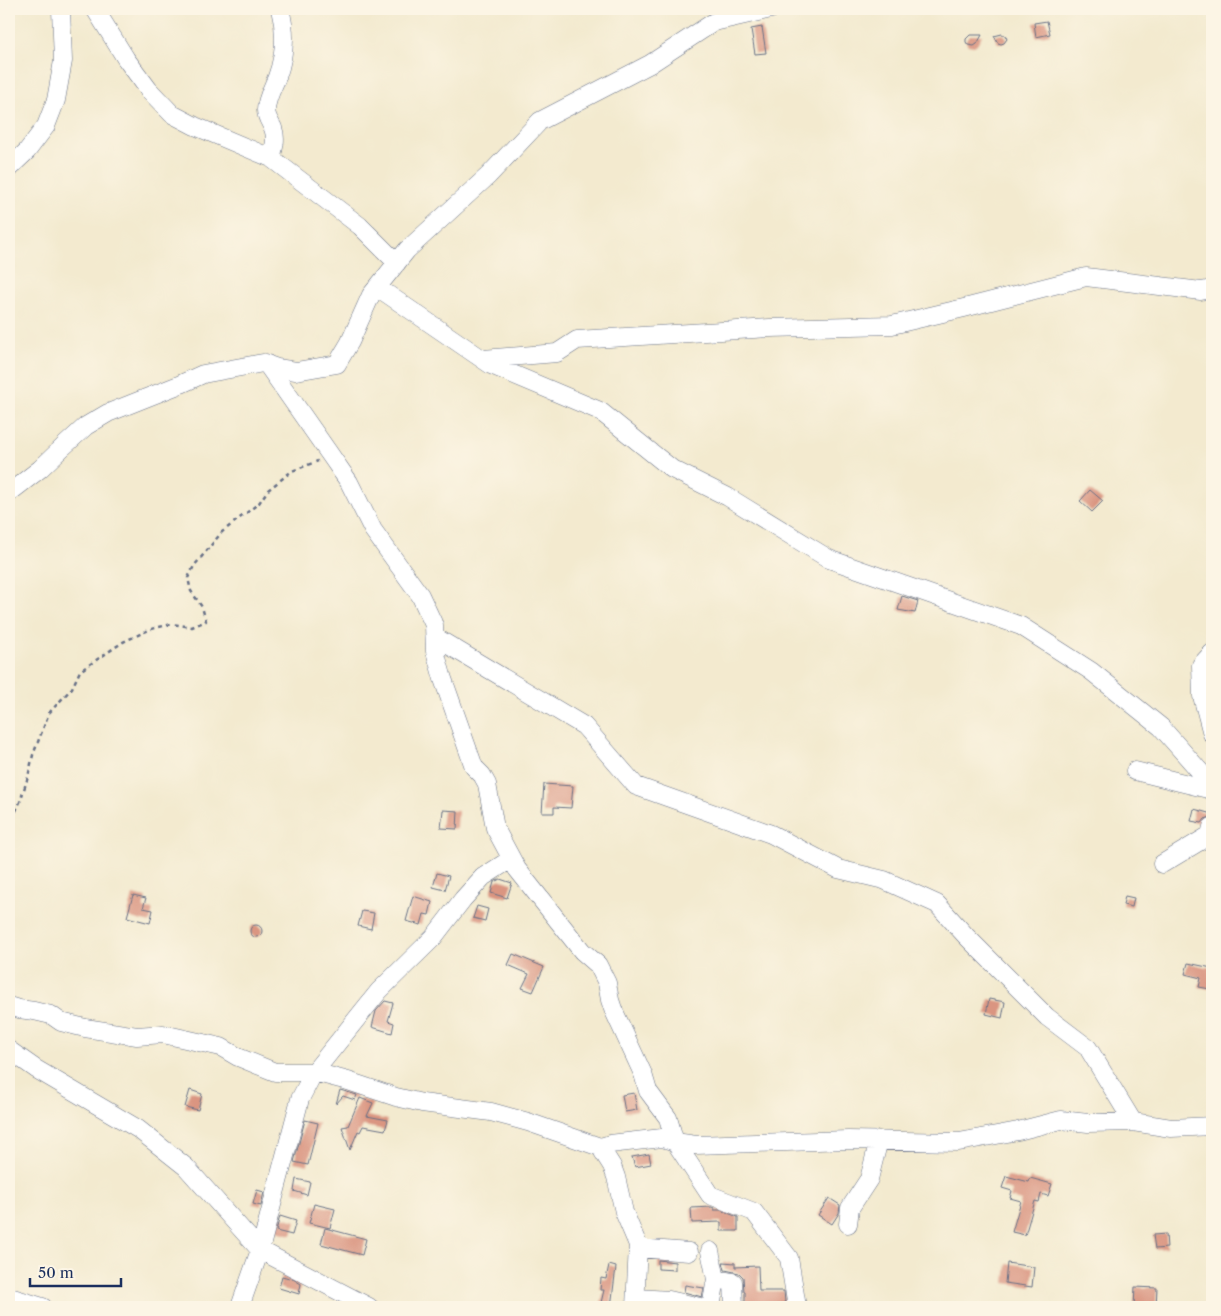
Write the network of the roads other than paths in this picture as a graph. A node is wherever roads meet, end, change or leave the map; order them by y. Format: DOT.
graph roads {
  1 [pos="61,9"];
  2 [pos="95,9"];
  3 [pos="280,9"];
  4 [pos="771,9"];
  5 [pos="271,158"];
  6 [pos="9,168"];
  7 [pos="397,262"];
  8 [pos="377,287"];
  9 [pos="1212,289"];
  10 [pos="483,360"];
  11 [pos="266,363"];
  12 [pos="9,494"];
  13 [pos="435,637"];
  14 [pos="1212,653"];
  15 [pos="1212,734"];
  16 [pos="1135,771"];
  17 [pos="1212,785"];
  18 [pos="1212,790"];
  19 [pos="1212,827"];
  20 [pos="511,859"];
  21 [pos="1162,864"];
  22 [pos="9,1006"];
  23 [pos="9,1050"];
  24 [pos="314,1072"];
  25 [pos="1133,1122"];
  26 [pos="1212,1126"];
  27 [pos="879,1140"];
  28 [pos="675,1142"];
  29 [pos="600,1147"];
  30 [pos="848,1224"];
  31 [pos="638,1248"];
  32 [pos="260,1250"];
  33 [pos="710,1251"];
  34 [pos="689,1252"];
  35 [pos="716,1279"];
  36 [pos="9,1298"];
  37 [pos="636,1302"];
  38 [pos="44,1307"];
  39 [pos="240,1307"];
  40 [pos="369,1307"];
  41 [pos="700,1307"];
  42 [pos="711,1307"];
  43 [pos="734,1307"];
  44 [pos="797,1307"];
  1 -- 6 [label="street"];
  2 -- 5 [label="street"];
  3 -- 5 [label="street"];
  4 -- 7 [label="street"];
  5 -- 7 [label="street"];
  7 -- 8 [label="street"];
  8 -- 10 [label="street"];
  8 -- 11 [label="street"];
  9 -- 10 [label="street"];
  10 -- 17 [label="street"];
  11 -- 12 [label="street"];
  11 -- 13 [label="street"];
  13 -- 20 [label="street"];
  13 -- 25 [label="street"];
  14 -- 15 [label="street"];
  16 -- 18 [label="street"];
  19 -- 21 [label="street"];
  20 -- 24 [label="street"];
  20 -- 28 [label="street"];
  22 -- 24 [label="street"];
  23 -- 32 [label="street"];
  24 -- 29 [label="street"];
  24 -- 32 [label="street"];
  25 -- 26 [label="street"];
  25 -- 27 [label="street"];
  27 -- 28 [label="street"];
  27 -- 30 [label="street"];
  28 -- 29 [label="street"];
  28 -- 44 [label="street"];
  29 -- 31 [label="street"];
  31 -- 34 [label="street"];
  31 -- 37 [label="street"];
  32 -- 39 [label="street"];
  32 -- 40 [label="street"];
  33 -- 35 [label="street"];
  35 -- 42 [label="street"];
  35 -- 43 [label="street"];
  36 -- 38 [label="street"];
  37 -- 41 [label="street"];
}
